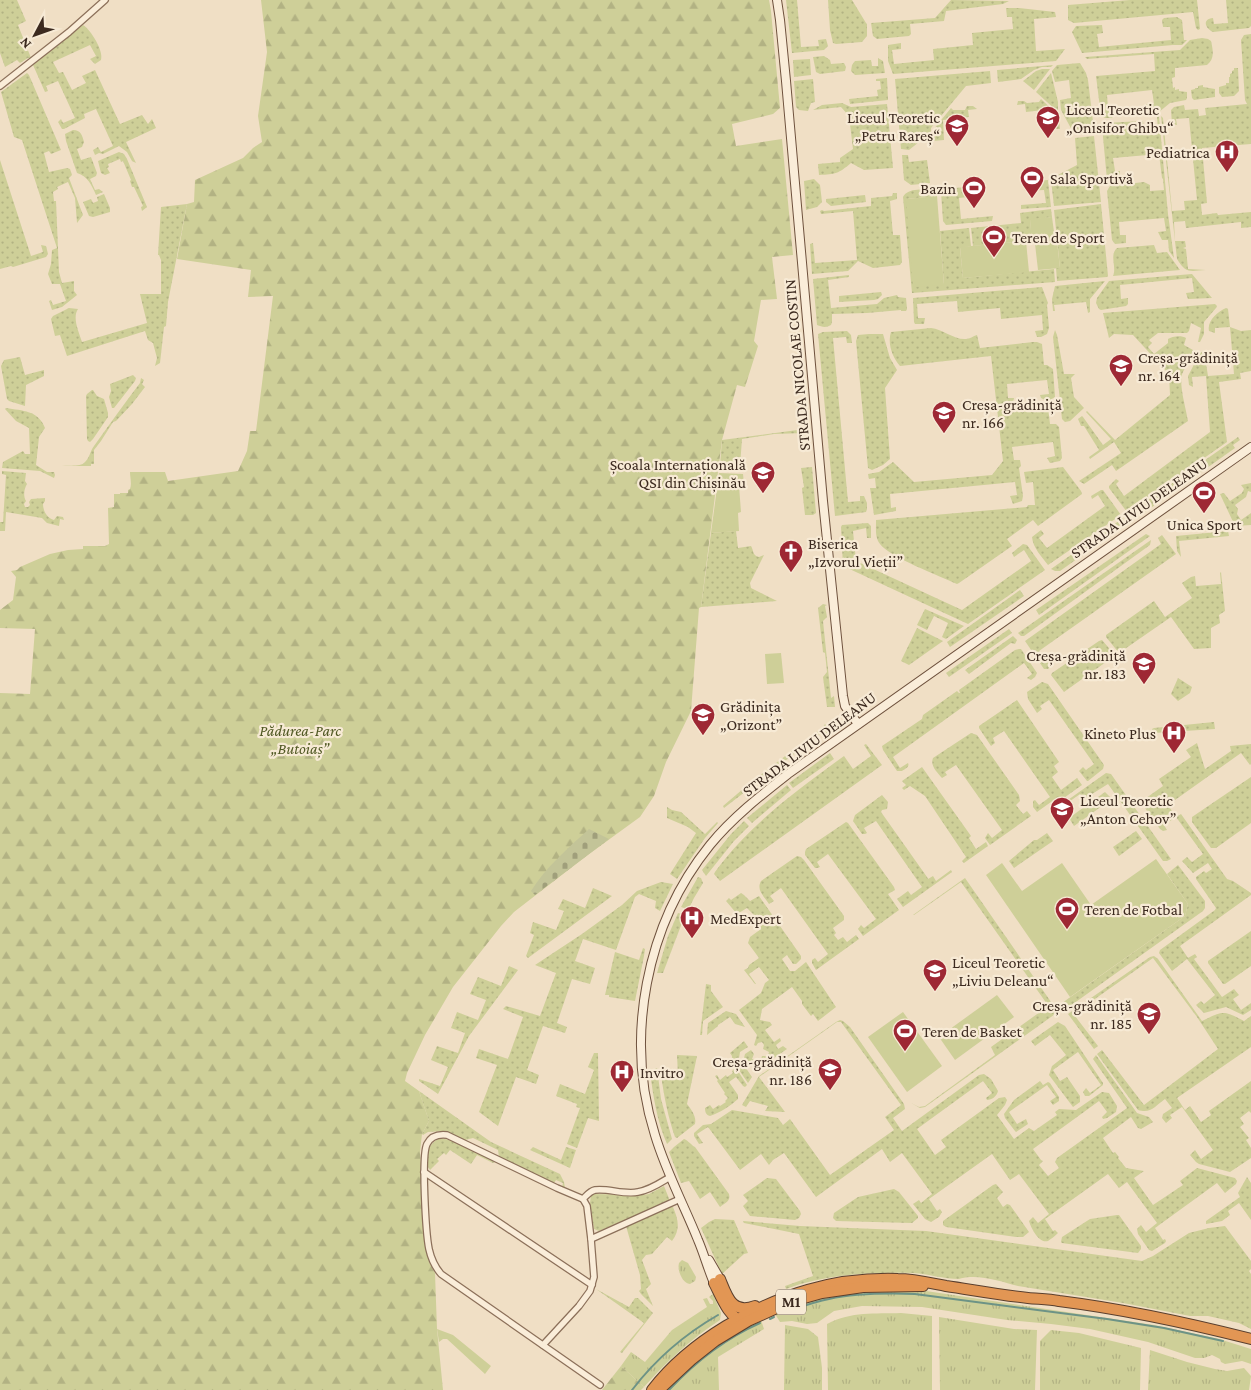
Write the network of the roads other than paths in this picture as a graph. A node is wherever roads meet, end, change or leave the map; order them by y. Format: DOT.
graph roads {
  1 [pos="777,0"];
  2 [pos="102,1"];
  3 [pos="0,86"];
  4 [pos="1251,447"];
  5 [pos="858,724"];
  6 [pos="424,1172"];
  7 [pos="670,1178"];
  8 [pos="583,1199"];
  9 [pos="680,1199"];
  10 [pos="591,1239"];
  11 [pos="864,1280"];
  12 [pos="719,1281"];
  13 [pos="592,1285"];
  14 [pos="949,1286"];
  15 [pos="735,1319"];
  16 [pos="1251,1339"];
  17 [pos="543,1345"];
  18 [pos="600,1385"];
  19 [pos="654,1390"];
  1 -- 5 [label="main road, STRADA NICOLAE COSTIN"];
  2 -- 3 [label="street"];
  4 -- 5 [label="main road, STRADA LIVIU DELEANU"];
  5 -- 7 [label="main road, STRADA LIVIU DELEANU"];
  6 -- 8 [label="street"];
  6 -- 13 [label="street"];
  6 -- 17 [label="street"];
  7 -- 8 [label="street"];
  7 -- 9 [label="main road, STRADA LIVIU DELEANU"];
  8 -- 10 [label="street"];
  9 -- 10 [label="street"];
  9 -- 12 [label="main road, STRADA LIVIU DELEANU"];
  10 -- 13 [label="street"];
  11 -- 12 [label="highway, M1"];
  11 -- 14 [label="highway, M1"];
  11 -- 15 [label="highway, M1"];
  12 -- 15 [label="highway"];
  12 -- 19 [label="highway"];
  13 -- 17 [label="street"];
  14 -- 15 [label="highway, M1"];
  14 -- 16 [label="highway, M1"];
  14 -- 19 [label="highway, M1"];
  15 -- 19 [label="highway, M1"];
  17 -- 18 [label="street"];
}
